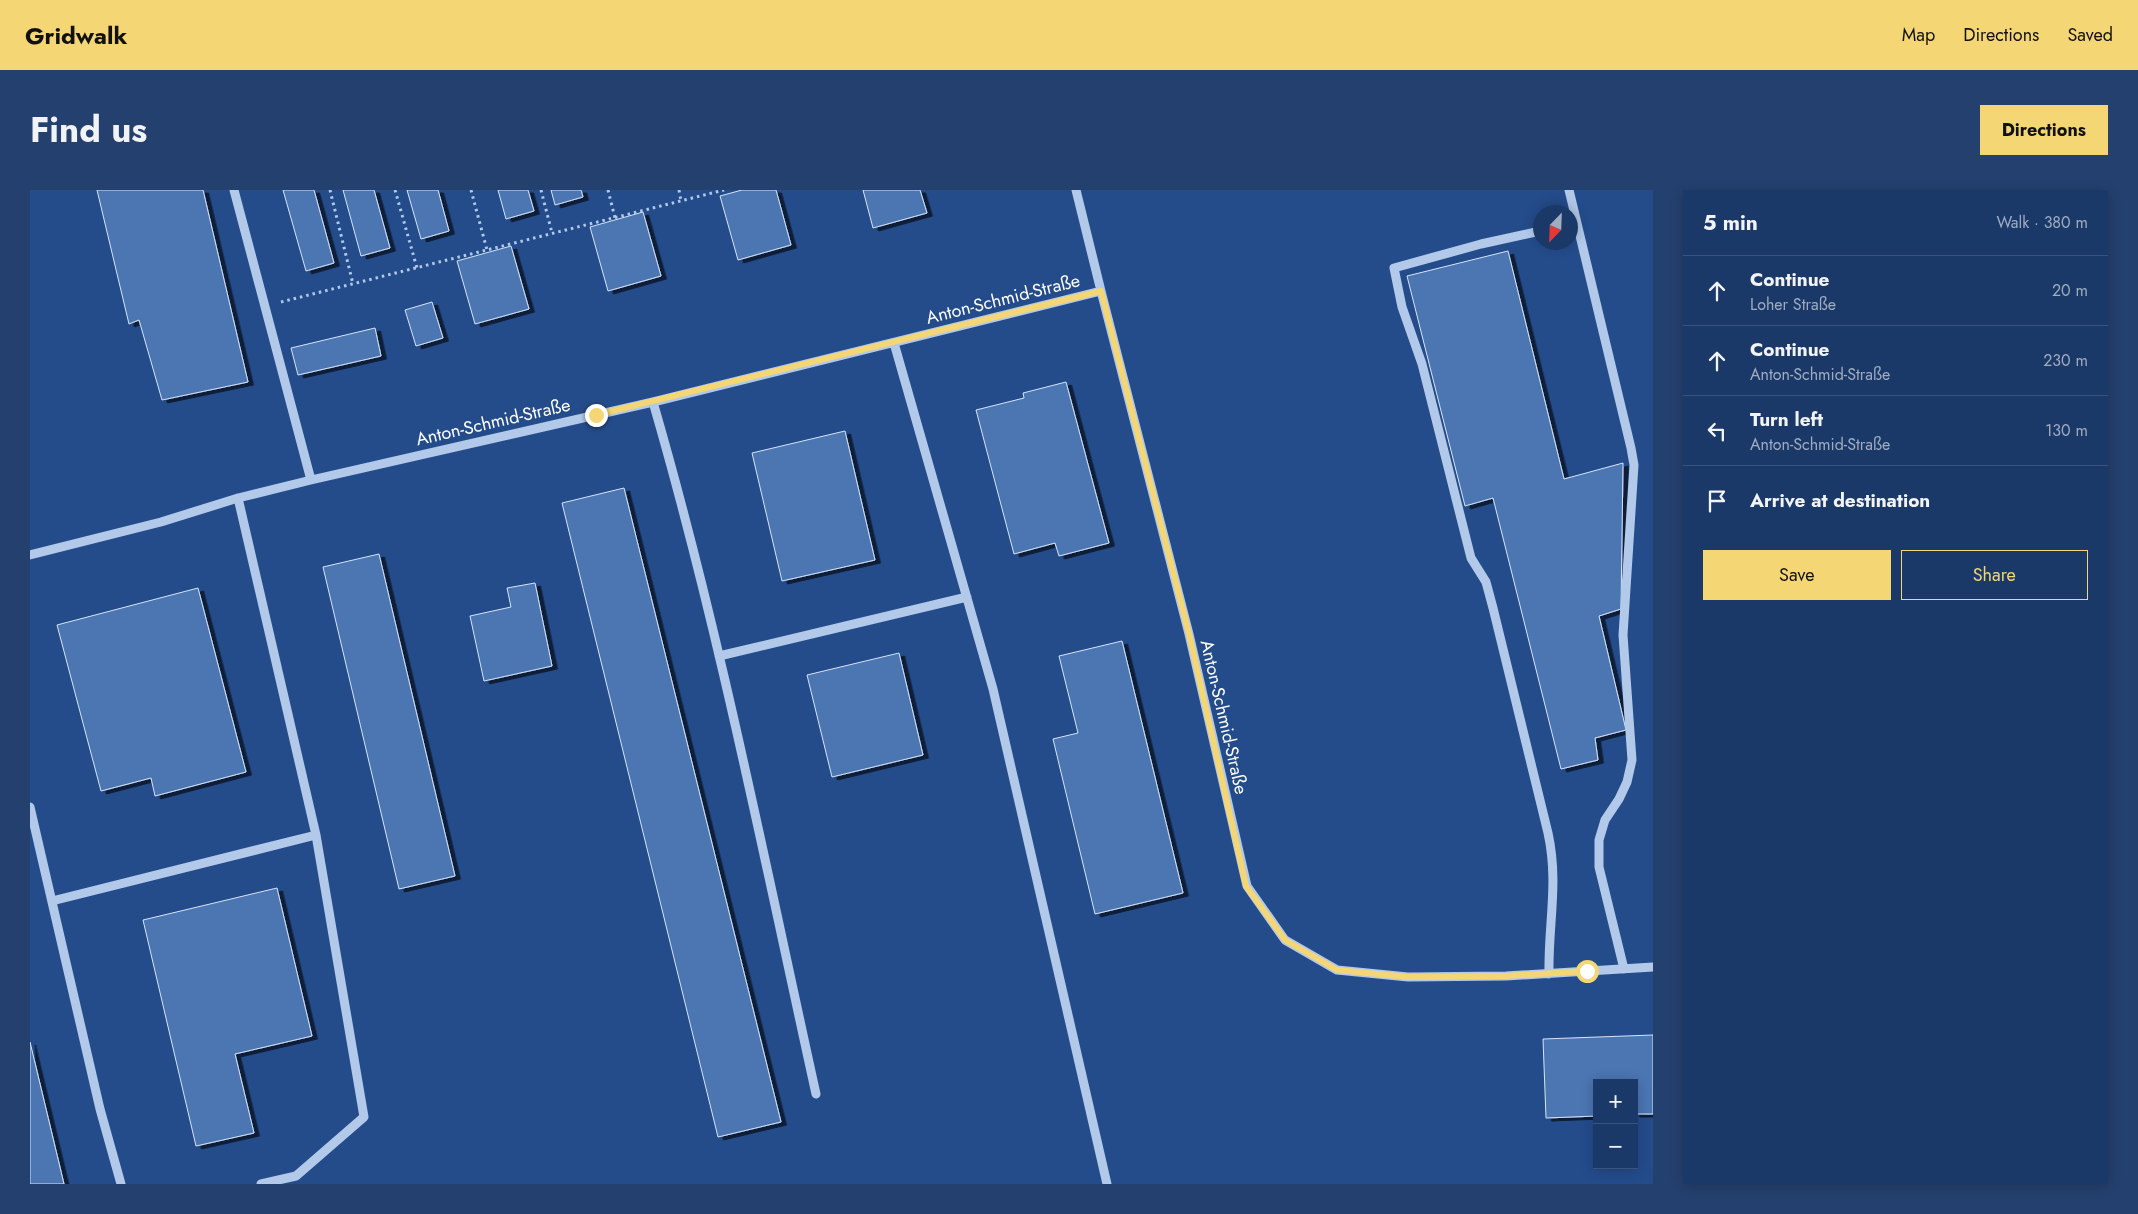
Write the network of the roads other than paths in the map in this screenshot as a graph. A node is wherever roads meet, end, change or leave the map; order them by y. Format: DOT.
graph roads {
  1 [pos="234,190"];
  2 [pos="1076,190"];
  3 [pos="1569,190"];
  4 [pos="1571,205"];
  5 [pos="1533,233"];
  6 [pos="1578,240"];
  7 [pos="1101,291"];
  8 [pos="894,343"];
  9 [pos="653,402"];
  10 [pos="311,480"];
  11 [pos="238,498"];
  12 [pos="30,555"];
  13 [pos="967,597"];
  14 [pos="719,656"];
  15 [pos="30,807"];
  16 [pos="316,835"];
  17 [pos="52,901"];
  18 [pos="1653,967"];
  19 [pos="1624,969"];
  20 [pos="1549,974"];
  21 [pos="816,1094"];
  22 [pos="121,1184"];
  23 [pos="261,1184"];
  24 [pos="1107,1184"];
  1 -- 10 [label="street"];
  2 -- 7 [label="street"];
  3 -- 4 [label="street"];
  5 -- 20 [label="street"];
  6 -- 19 [label="street"];
  7 -- 8 [label="street, Anton-Schmid-Straße"];
  7 -- 20 [label="street, Anton-Schmid-Straße"];
  8 -- 9 [label="street, Anton-Schmid-Straße"];
  8 -- 13 [label="street"];
  9 -- 10 [label="street, Anton-Schmid-Straße"];
  9 -- 14 [label="street"];
  10 -- 11 [label="street, Anton-Schmid-Straße"];
  11 -- 12 [label="street, Anton-Schmid-Straße"];
  11 -- 16 [label="street"];
  13 -- 14 [label="street"];
  13 -- 24 [label="street"];
  14 -- 21 [label="street"];
  15 -- 17 [label="street"];
  16 -- 17 [label="street"];
  16 -- 23 [label="street"];
  17 -- 22 [label="street"];
  18 -- 19 [label="street, Anton-Schmid-Straße"];
  19 -- 20 [label="street, Anton-Schmid-Straße"];
}
